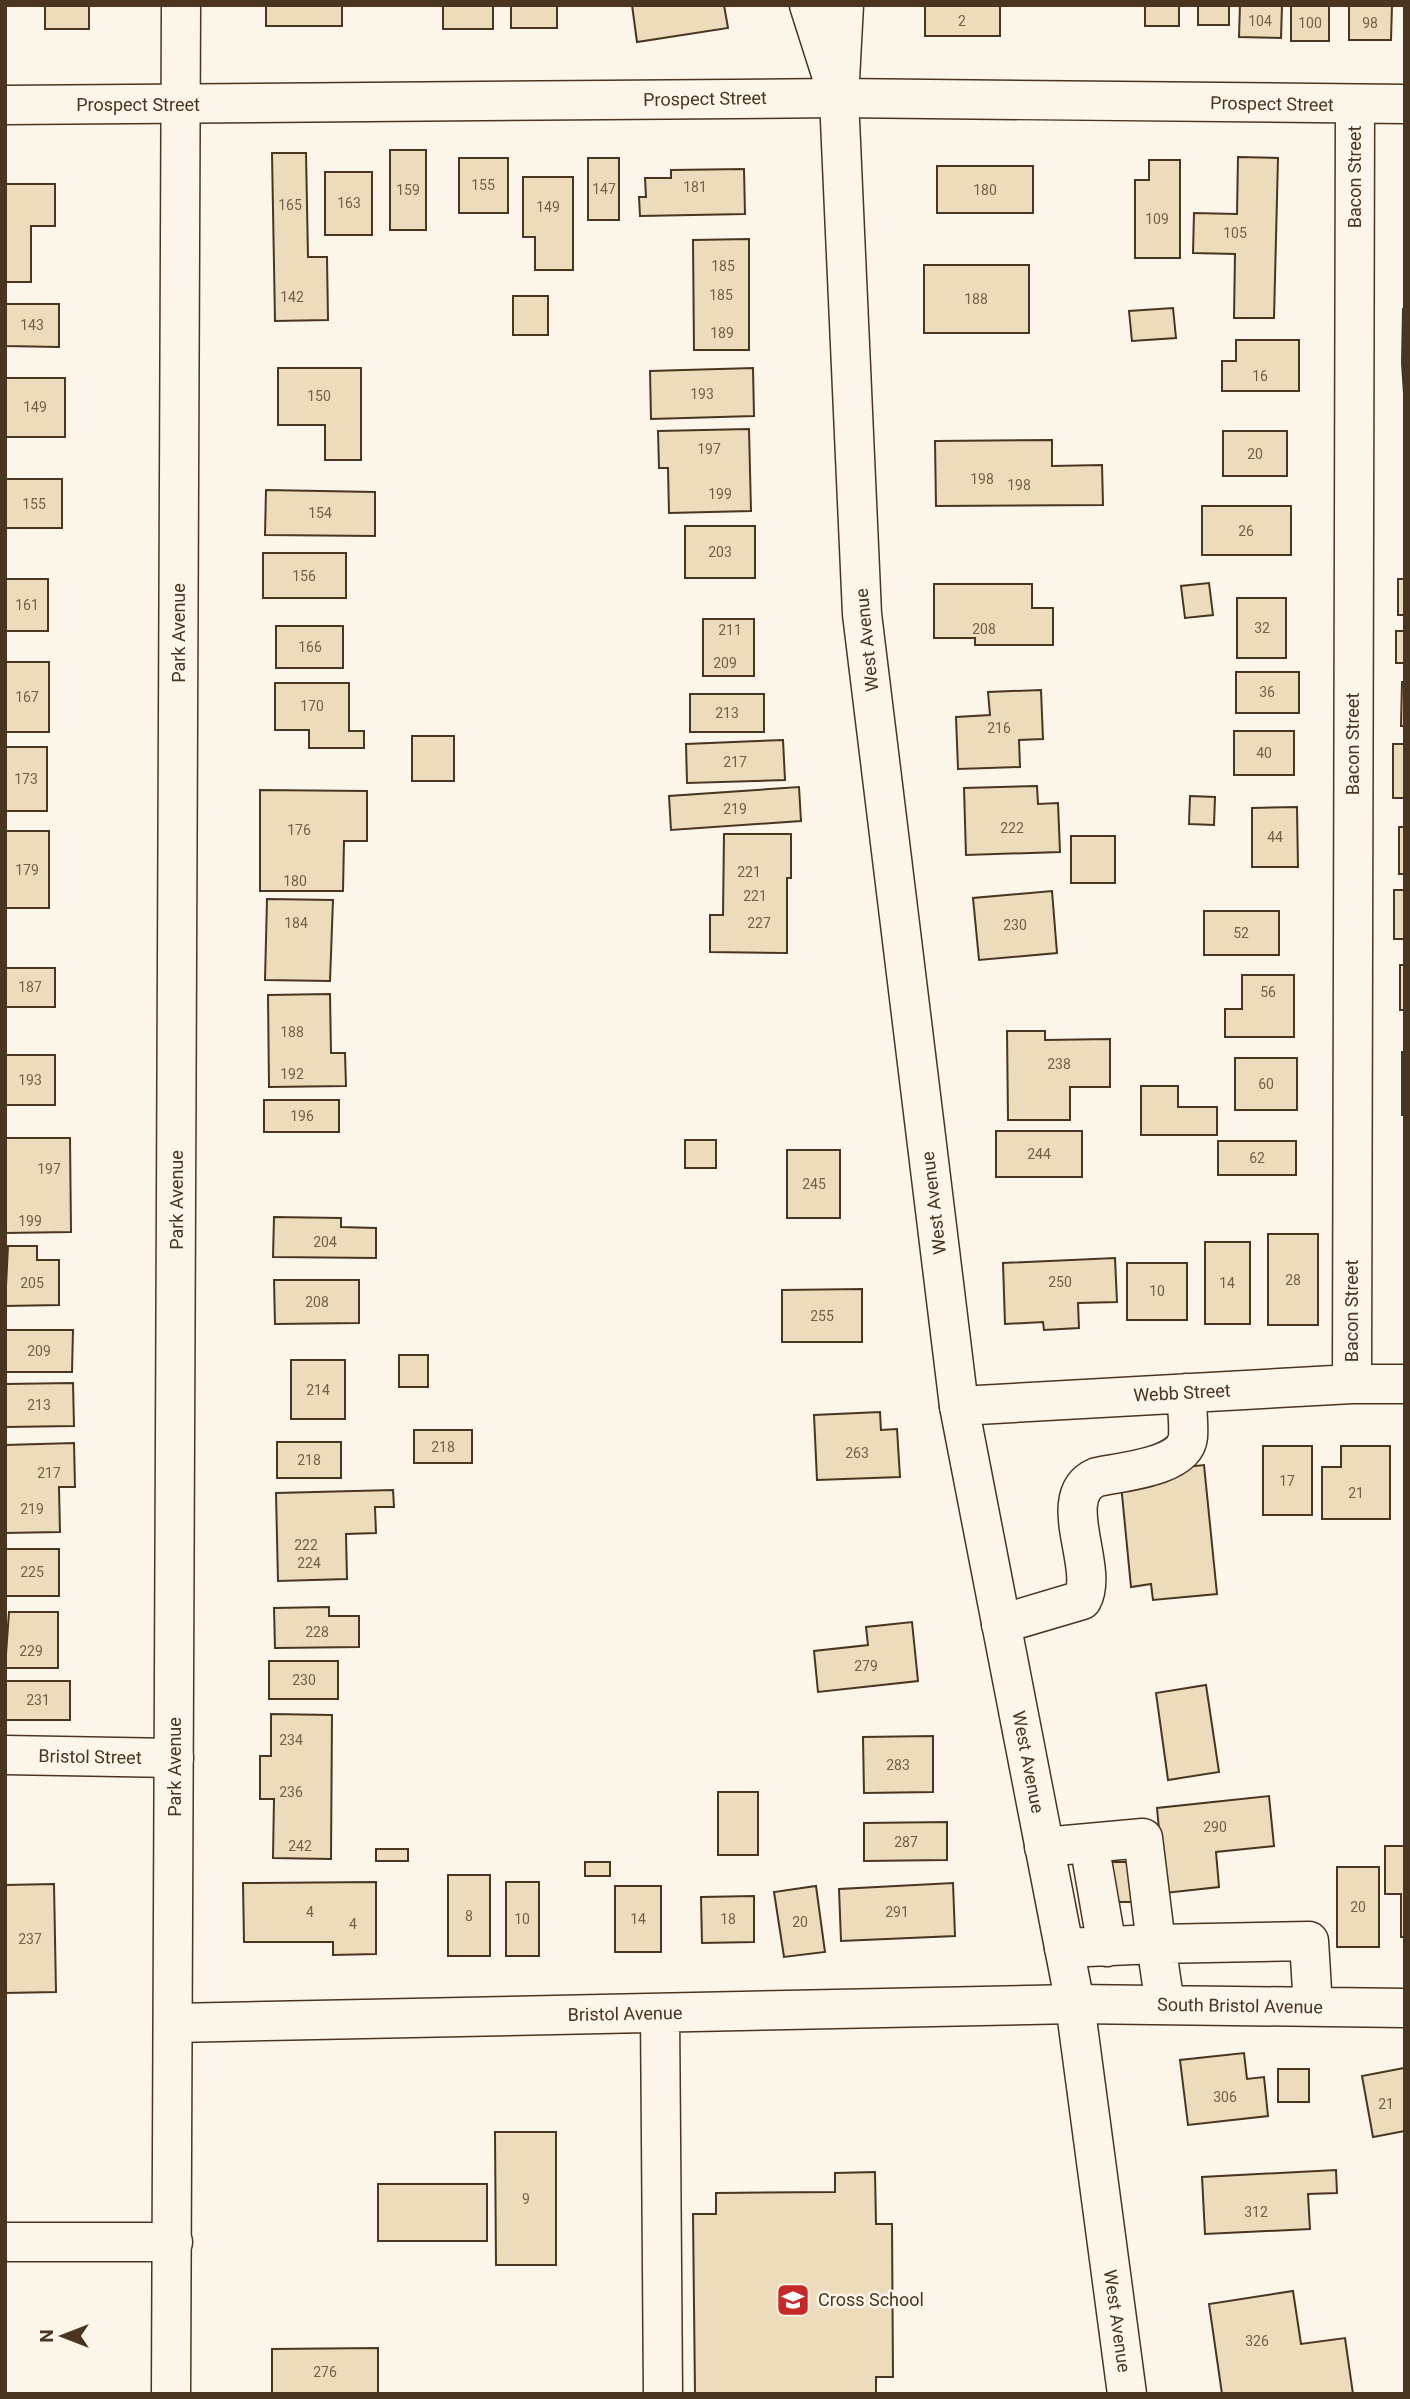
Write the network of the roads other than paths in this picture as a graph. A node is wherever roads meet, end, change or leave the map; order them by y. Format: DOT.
graph roads {
  1 [pos="181,5"];
  2 [pos="809,5"];
  3 [pos="844,5"];
  4 [pos="839,98"];
  5 [pos="1405,104"];
  6 [pos="5,105"];
  7 [pos="181,105"];
  8 [pos="1355,105"];
  9 [pos="1352,1384"];
  10 [pos="1405,1384"];
  11 [pos="1186,1393"];
  12 [pos="959,1406"];
  13 [pos="1001,1624"];
  14 [pos="5,1755"];
  15 [pos="174,1758"];
  16 [pos="1088,1843"];
  17 [pos="1044,1847"];
  18 [pos="1156,1944"];
  19 [pos="1107,1947"];
  20 [pos="1064,1948"];
  21 [pos="1075,2004"];
  22 [pos="1165,2005"];
  23 [pos="1313,2007"];
  24 [pos="1405,2008"];
  25 [pos="660,2013"];
  26 [pos="174,2023"];
  27 [pos="5,2242"];
  28 [pos="173,2242"];
  29 [pos="171,2394"];
  30 [pos="663,2394"];
  31 [pos="1127,2394"];
  1 -- 7 [label="main road, Park Avenue"];
  2 -- 4 [label="main road, West Avenue"];
  3 -- 4 [label="main road"];
  4 -- 7 [label="main road, Prospect Street"];
  4 -- 8 [label="main road, Prospect Street"];
  4 -- 12 [label="main road, West Avenue"];
  5 -- 8 [label="main road, Prospect Street"];
  6 -- 7 [label="main road, Prospect Street"];
  7 -- 15 [label="main road, Park Avenue"];
  8 -- 9 [label="main road, Bacon Street"];
  9 -- 10 [label="main road, Webb Street"];
  9 -- 11 [label="main road, Webb Street"];
  11 -- 12 [label="main road, Webb Street"];
  11 -- 13 [label="main road"];
  12 -- 13 [label="main road, West Avenue"];
  13 -- 17 [label="main road, West Avenue"];
  14 -- 15 [label="main road, Bristol Street"];
  15 -- 26 [label="main road, Park Avenue"];
  16 -- 17 [label="main road"];
  16 -- 18 [label="main road"];
  16 -- 19 [label="main road"];
  17 -- 20 [label="main road, West Avenue"];
  18 -- 19 [label="main road"];
  18 -- 22 [label="main road"];
  18 -- 23 [label="main road"];
  19 -- 20 [label="main road"];
  20 -- 21 [label="main road, West Avenue"];
  21 -- 22 [label="main road, South Bristol Avenue"];
  21 -- 25 [label="main road, Bristol Avenue"];
  21 -- 31 [label="main road, West Avenue"];
  22 -- 23 [label="main road, South Bristol Avenue"];
  23 -- 24 [label="main road, South Bristol Avenue"];
  25 -- 26 [label="main road, Bristol Avenue"];
  25 -- 30 [label="main road"];
  26 -- 28 [label="main road, Park Avenue"];
  27 -- 28 [label="main road"];
  28 -- 29 [label="main road, Park Avenue"];
}
